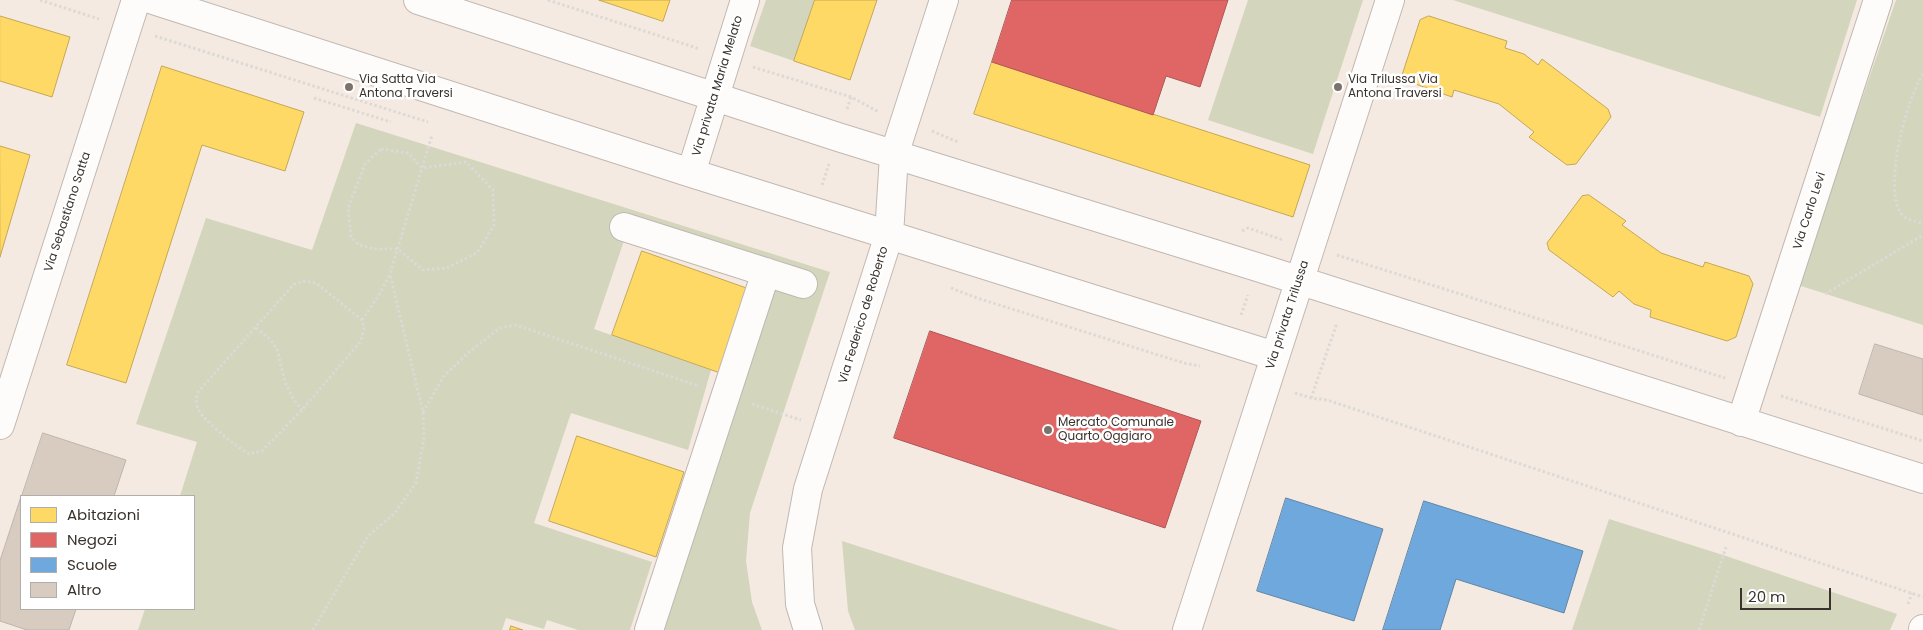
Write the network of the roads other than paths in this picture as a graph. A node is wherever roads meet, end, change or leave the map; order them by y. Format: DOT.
graph roads {
  1 [pos="136,0"];
  2 [pos="153,0"];
  3 [pos="418,0"];
  4 [pos="745,0"];
  5 [pos="944,0"];
  6 [pos="1390,0"];
  7 [pos="1878,0"];
  8 [pos="716,97"];
  9 [pos="894,155"];
  10 [pos="691,173"];
  11 [pos="624,227"];
  12 [pos="889,235"];
  13 [pos="766,272"];
  14 [pos="1299,281"];
  15 [pos="803,284"];
  16 [pos="1275,356"];
  17 [pos="1741,422"];
  18 [pos="0,425"];
  19 [pos="1923,479"];
  20 [pos="649,630"];
  21 [pos="808,630"];
  22 [pos="1187,630"];
  1 -- 18 [label="street, Via Sebastiano Satta"];
  2 -- 10 [label="street"];
  3 -- 8 [label="street"];
  4 -- 8 [label="street, Via privata Maria Melato"];
  5 -- 9 [label="street, Via Federico de Roberto"];
  6 -- 14 [label="street, Via privata Trilussa"];
  7 -- 17 [label="street, Via Carlo Levi"];
  8 -- 9 [label="street"];
  8 -- 10 [label="street, Via privata Maria Melato"];
  9 -- 12 [label="street, Via Federico de Roberto"];
  9 -- 14 [label="street"];
  10 -- 12 [label="street"];
  11 -- 13 [label="street"];
  12 -- 16 [label="street"];
  12 -- 21 [label="street, Via Federico de Roberto"];
  13 -- 15 [label="street"];
  13 -- 20 [label="street"];
  14 -- 16 [label="street, Via privata Trilussa"];
  14 -- 17 [label="street"];
  16 -- 22 [label="street, Via privata Trilussa"];
  17 -- 19 [label="street"];
}
